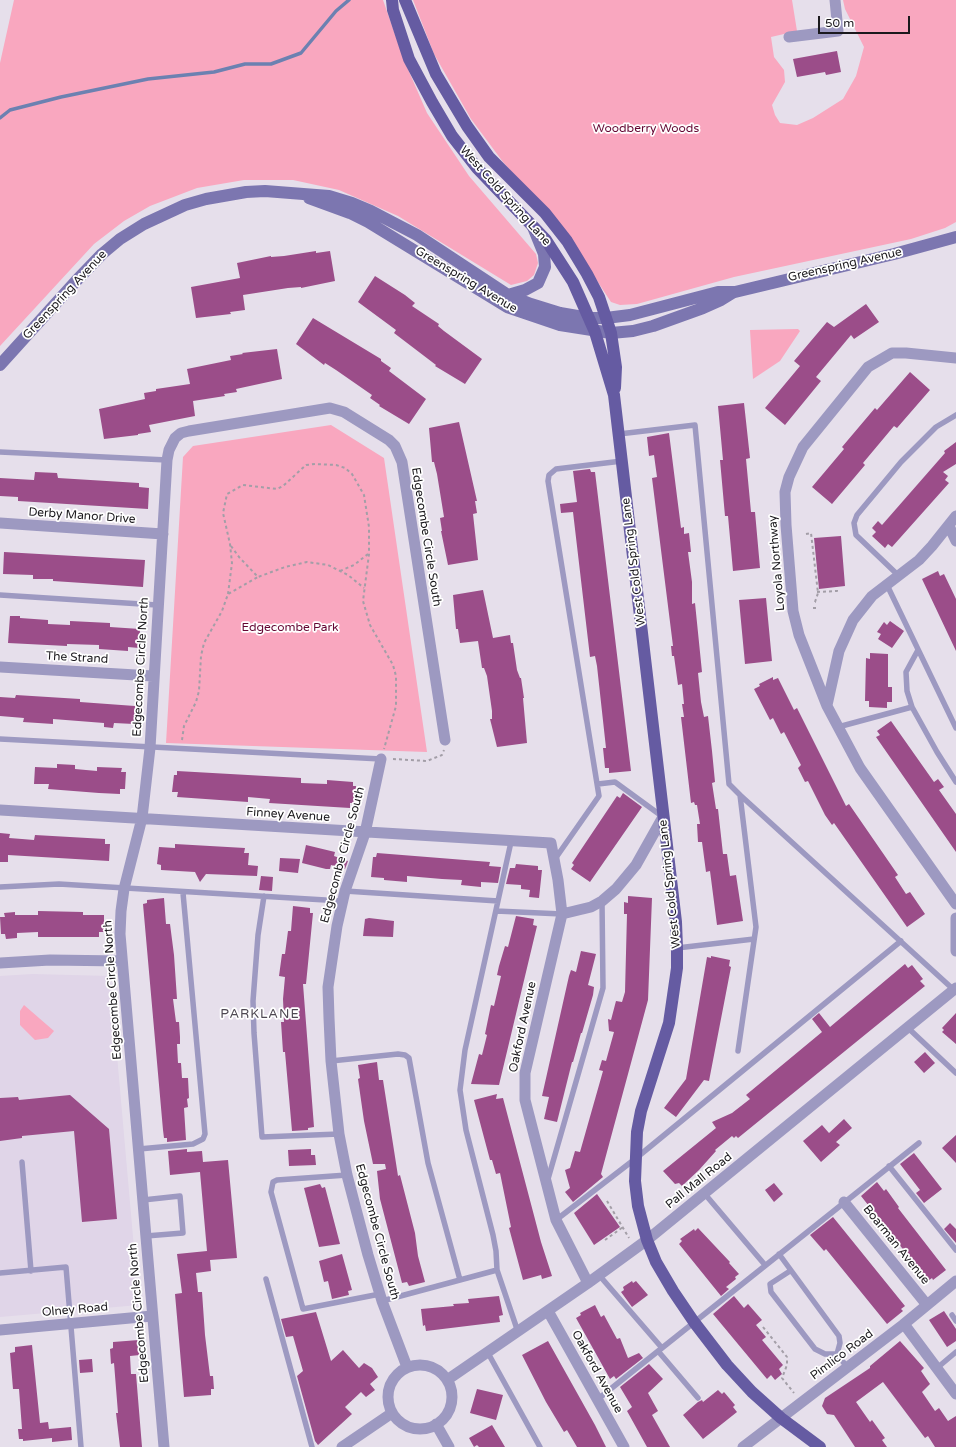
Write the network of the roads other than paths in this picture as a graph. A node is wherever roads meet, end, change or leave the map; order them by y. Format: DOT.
graph roads {
  1 [pos="392,0"];
  2 [pos="405,0"];
  3 [pos="835,0"];
  4 [pos="789,37"];
  5 [pos="295,193"];
  6 [pos="532,224"];
  7 [pos="956,237"];
  8 [pos="735,292"];
  9 [pos="508,295"];
  10 [pos="589,318"];
  11 [pos="606,318"];
  12 [pos="595,332"];
  13 [pos="611,333"];
  14 [pos="956,358"];
  15 [pos="0,365"];
  16 [pos="614,395"];
  17 [pos="956,415"];
  18 [pos="619,434"];
  19 [pos="0,452"];
  20 [pos="167,460"];
  21 [pos="622,462"];
  22 [pos="956,516"];
  23 [pos="0,523"];
  24 [pos="949,526"];
  25 [pos="163,534"];
  26 [pos="956,541"];
  27 [pos="899,576"];
  28 [pos="887,584"];
  29 [pos="0,595"];
  30 [pos="157,605"];
  31 [pos="918,650"];
  32 [pos="0,667"];
  33 [pos="153,676"];
  34 [pos="827,706"];
  35 [pos="912,707"];
  36 [pos="838,726"];
  37 [pos="956,728"];
  38 [pos="0,739"];
  39 [pos="445,740"];
  40 [pos="150,748"];
  41 [pos="381,759"];
  42 [pos="956,782"];
  43 [pos="598,784"];
  44 [pos="740,795"];
  45 [pos="0,810"];
  46 [pos="663,817"];
  47 [pos="142,818"];
  48 [pos="365,833"];
  49 [pos="512,842"];
  50 [pos="554,860"];
  51 [pos="0,886"];
  52 [pos="124,889"];
  53 [pos="183,893"];
  54 [pos="264,896"];
  55 [pos="344,896"];
  56 [pos="498,901"];
  57 [pos="602,901"];
  58 [pos="956,904"];
  59 [pos="496,911"];
  60 [pos="562,914"];
  61 [pos="956,918"];
  62 [pos="754,939"];
  63 [pos="901,942"];
  64 [pos="677,948"];
  65 [pos="956,951"];
  66 [pos="122,961"];
  67 [pos="0,963"];
  68 [pos="955,989"];
  69 [pos="907,1027"];
  70 [pos="738,1051"];
  71 [pos="331,1061"];
  72 [pos="956,1073"];
  73 [pos="339,1134"];
  74 [pos="919,1143"];
  75 [pos="139,1149"];
  76 [pos="635,1159"];
  77 [pos="22,1162"];
  78 [pos="889,1166"];
  79 [pos="347,1176"];
  80 [pos="546,1185"];
  81 [pos="704,1193"];
  82 [pos="143,1200"];
  83 [pos="844,1202"];
  84 [pos="556,1220"];
  85 [pos="146,1236"];
  86 [pos="647,1240"];
  87 [pos="956,1250"];
  88 [pos="779,1254"];
  89 [pos="765,1265"];
  90 [pos="496,1270"];
  91 [pos="31,1271"];
  92 [pos="790,1271"];
  93 [pos="0,1273"];
  94 [pos="599,1274"];
  95 [pos="266,1280"];
  96 [pos="460,1280"];
  97 [pos="956,1282"];
  98 [pos="588,1283"];
  99 [pos="381,1298"];
  100 [pos="927,1305"];
  101 [pos="548,1311"];
  102 [pos="952,1315"];
  103 [pos="152,1316"];
  104 [pos="956,1321"];
  105 [pos="694,1322"];
  106 [pos="70,1324"];
  107 [pos="904,1324"];
  108 [pos="0,1330"];
  109 [pos="518,1332"];
  110 [pos="660,1350"];
  111 [pos="956,1352"];
  112 [pos="488,1353"];
  113 [pos="837,1354"];
  114 [pos="407,1367"];
  115 [pos="847,1368"];
  116 [pos="936,1368"];
  117 [pos="447,1380"];
  118 [pos="956,1394"];
  119 [pos="698,1398"];
  120 [pos="598,1399"];
  121 [pos="392,1413"];
  122 [pos="781,1418"];
  123 [pos="436,1424"];
  124 [pos="81,1447"];
  125 [pos="164,1447"];
  126 [pos="312,1447"];
  127 [pos="342,1447"];
  128 [pos="449,1447"];
  129 [pos="540,1447"];
  130 [pos="624,1447"];
  131 [pos="743,1447"];
  132 [pos="820,1447"];
  1 -- 6 [label="main road, West Cold Spring Lane"];
  2 -- 11 [label="main road, West Cold Spring Lane"];
  3 -- 4 [label="street"];
  5 -- 9 [label="main road, Greenspring Avenue"];
  5 -- 12 [label="main road, Greenspring Avenue"];
  5 -- 15 [label="main road, Greenspring Avenue"];
  6 -- 9 [label="main road"];
  6 -- 10 [label="main road, West Cold Spring Lane"];
  7 -- 8 [label="main road, Greenspring Avenue"];
  8 -- 11 [label="main road, Greenspring Avenue"];
  8 -- 13 [label="main road, Greenspring Avenue"];
  9 -- 10 [label="main road, Greenspring Avenue"];
  10 -- 11 [label="main road, Greenspring Avenue"];
  10 -- 12 [label="main road, West Cold Spring Lane"];
  11 -- 13 [label="main road, West Cold Spring Lane"];
  12 -- 13 [label="main road, Greenspring Avenue"];
  12 -- 16 [label="main road, West Cold Spring Lane"];
  13 -- 16 [label="main road, West Cold Spring Lane"];
  14 -- 34 [label="street, Loyola Northway"];
  16 -- 18 [label="main road, West Cold Spring Lane"];
  17 -- 27 [label="lane"];
  18 -- 21 [label="main road, West Cold Spring Lane"];
  18 -- 44 [label="lane"];
  19 -- 20 [label="lane"];
  20 -- 25 [label="street, Edgecombe Circle North"];
  20 -- 39 [label="street, Edgecombe Circle South"];
  21 -- 43 [label="lane"];
  21 -- 46 [label="main road, West Cold Spring Lane"];
  22 -- 24 [label="street"];
  23 -- 25 [label="street, Derby Manor Drive"];
  24 -- 26 [label="street"];
  24 -- 27 [label="street"];
  25 -- 30 [label="street, Edgecombe Circle North"];
  27 -- 28 [label="street"];
  28 -- 31 [label="lane"];
  28 -- 34 [label="street"];
  29 -- 30 [label="lane"];
  30 -- 33 [label="street, Edgecombe Circle North"];
  31 -- 35 [label="lane"];
  31 -- 37 [label="lane"];
  32 -- 33 [label="street, The Strand"];
  33 -- 40 [label="street, Edgecombe Circle North"];
  34 -- 36 [label="street, Loyola Northway"];
  35 -- 36 [label="lane"];
  35 -- 42 [label="lane"];
  36 -- 58 [label="street, Loyola Northway"];
  38 -- 40 [label="lane"];
  40 -- 41 [label="lane"];
  40 -- 47 [label="street, Edgecombe Circle North"];
  41 -- 48 [label="street, Edgecombe Circle South"];
  43 -- 46 [label="lane"];
  43 -- 50 [label="lane"];
  44 -- 62 [label="lane"];
  44 -- 63 [label="lane"];
  45 -- 47 [label="street, Finney Avenue"];
  46 -- 57 [label="street"];
  46 -- 64 [label="main road, West Cold Spring Lane"];
  47 -- 48 [label="street, Finney Avenue"];
  47 -- 52 [label="street, Edgecombe Circle North"];
  48 -- 49 [label="street, Finney Avenue"];
  48 -- 55 [label="street, Edgecombe Circle South"];
  49 -- 50 [label="street, Finney Avenue"];
  49 -- 56 [label="lane"];
  50 -- 60 [label="street, Finney Avenue"];
  51 -- 52 [label="lane"];
  52 -- 53 [label="lane"];
  52 -- 66 [label="street, Edgecombe Circle North"];
  53 -- 54 [label="lane"];
  53 -- 75 [label="lane"];
  54 -- 55 [label="lane"];
  54 -- 73 [label="lane"];
  55 -- 56 [label="lane"];
  55 -- 71 [label="street, Edgecombe Circle South"];
  56 -- 59 [label="lane"];
  57 -- 60 [label="street"];
  57 -- 80 [label="lane"];
  59 -- 60 [label="lane"];
  59 -- 90 [label="lane"];
  60 -- 80 [label="street, Oakford Avenue"];
  61 -- 65 [label="street"];
  62 -- 64 [label="lane"];
  62 -- 70 [label="lane"];
  63 -- 68 [label="lane"];
  63 -- 76 [label="lane"];
  64 -- 76 [label="main road, West Cold Spring Lane"];
  66 -- 67 [label="street"];
  66 -- 75 [label="street, Edgecombe Circle North"];
  68 -- 69 [label="street, Pall Mall Road"];
  69 -- 72 [label="lane"];
  69 -- 81 [label="street, Pall Mall Road"];
  71 -- 73 [label="street, Edgecombe Circle South"];
  71 -- 96 [label="lane"];
  73 -- 79 [label="street, Edgecombe Circle South"];
  74 -- 78 [label="lane"];
  75 -- 82 [label="street, Edgecombe Circle North"];
  76 -- 84 [label="lane"];
  76 -- 86 [label="main road, West Cold Spring Lane"];
  77 -- 91 [label="lane"];
  78 -- 83 [label="lane"];
  78 -- 87 [label="lane"];
  79 -- 99 [label="street, Edgecombe Circle South"];
  79 -- 99 [label="lane"];
  80 -- 84 [label="street, Oakford Avenue"];
  81 -- 86 [label="street, Pall Mall Road"];
  81 -- 89 [label="lane"];
  82 -- 85 [label="street, Edgecombe Circle North"];
  82 -- 85 [label="lane"];
  83 -- 88 [label="lane"];
  83 -- 100 [label="street, Boarman Avenue"];
  84 -- 98 [label="street, Oakford Avenue"];
  85 -- 103 [label="street, Edgecombe Circle North"];
  86 -- 94 [label="street, Pall Mall Road"];
  86 -- 105 [label="main road, West Cold Spring Lane"];
  88 -- 89 [label="lane"];
  88 -- 92 [label="lane"];
  89 -- 105 [label="lane"];
  90 -- 96 [label="lane"];
  90 -- 109 [label="lane"];
  91 -- 93 [label="lane"];
  91 -- 106 [label="lane"];
  92 -- 113 [label="lane"];
  92 -- 113 [label="lane"];
  94 -- 98 [label="street, Pall Mall Road"];
  94 -- 110 [label="lane"];
  95 -- 126 [label="lane"];
  96 -- 99 [label="lane"];
  97 -- 100 [label="street, Pimlico Road"];
  98 -- 101 [label="street, Pall Mall Road"];
  99 -- 114 [label="street, Edgecombe Circle South"];
  100 -- 107 [label="street, Pimlico Road"];
  101 -- 109 [label="street, Pall Mall Road"];
  101 -- 120 [label="street, Oakford Avenue"];
  102 -- 104 [label="lane"];
  103 -- 106 [label="street, Olney Road"];
  103 -- 125 [label="street, Edgecombe Circle North"];
  105 -- 110 [label="lane"];
  105 -- 122 [label="main road, West Cold Spring Lane"];
  106 -- 108 [label="street, Olney Road"];
  106 -- 124 [label="lane"];
  107 -- 115 [label="street, Pimlico Road"];
  107 -- 116 [label="street"];
  109 -- 112 [label="street, Pall Mall Road"];
  110 -- 119 [label="lane"];
  110 -- 120 [label="lane"];
  111 -- 116 [label="lane"];
  112 -- 117 [label="street, Pall Mall Road"];
  112 -- 129 [label="lane"];
  113 -- 115 [label="lane"];
  114 -- 117 [label="street"];
  114 -- 121 [label="street"];
  115 -- 122 [label="street, Pimlico Road"];
  116 -- 118 [label="street"];
  117 -- 123 [label="street"];
  120 -- 130 [label="street, Oakford Avenue"];
  121 -- 123 [label="street"];
  121 -- 127 [label="street"];
  122 -- 131 [label="street, Pimlico Road"];
  122 -- 132 [label="main road, West Cold Spring Lane"];
  123 -- 128 [label="street"];
}
